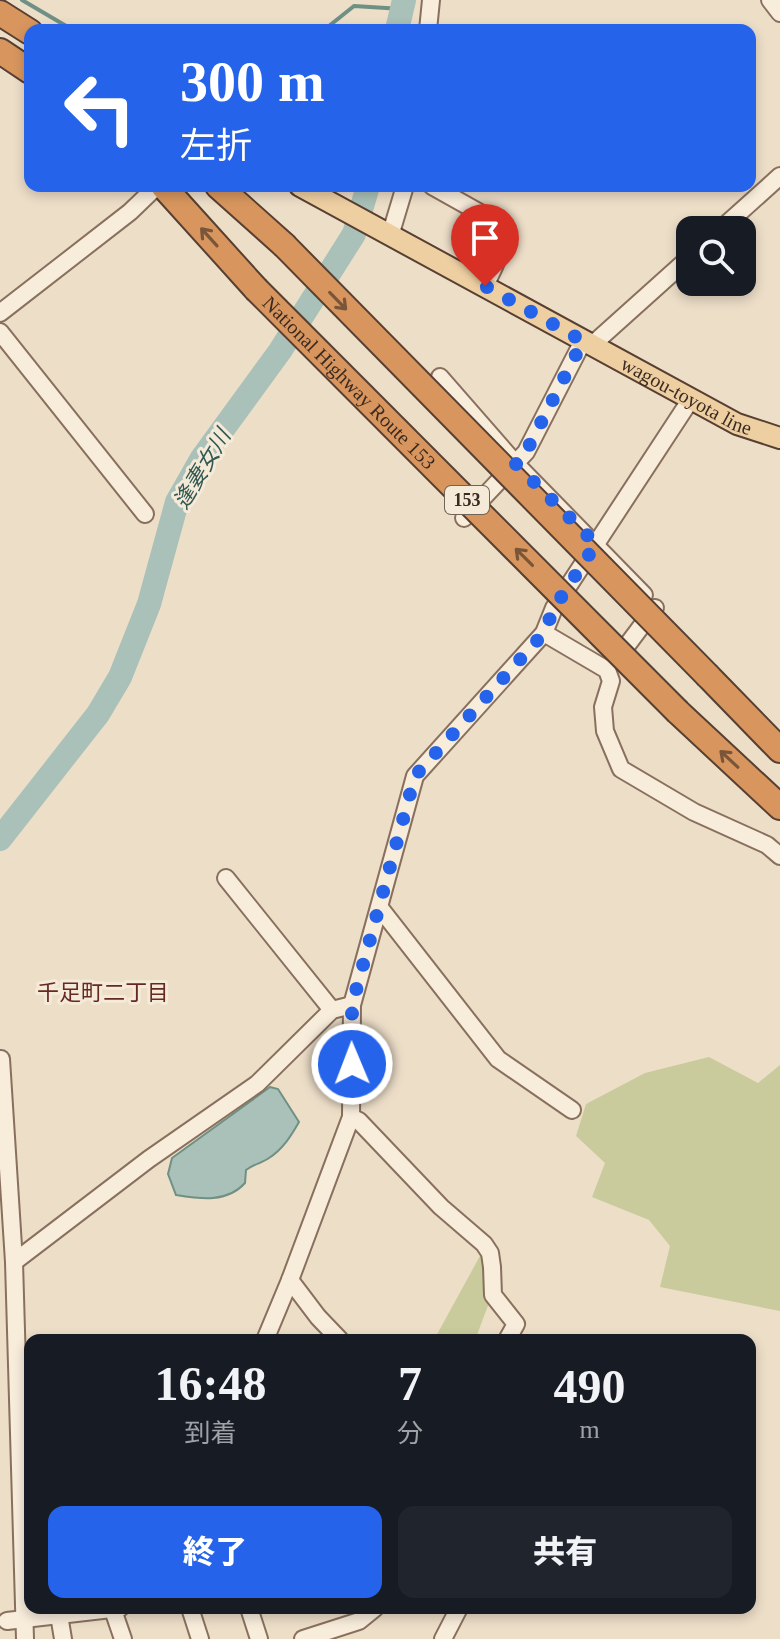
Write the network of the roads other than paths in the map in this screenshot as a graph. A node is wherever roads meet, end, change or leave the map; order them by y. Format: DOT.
graph roads {
  1 [pos="431,0"];
  2 [pos="770,0"];
  3 [pos="0,13"];
  4 [pos="780,13"];
  5 [pos="429,24"];
  6 [pos="24,28"];
  7 [pos="0,51"];
  8 [pos="24,67"];
  9 [pos="780,176"];
  10 [pos="151,192"];
  11 [pos="168,192"];
  12 [pos="225,192"];
  13 [pos="311,192"];
  14 [pos="403,192"];
  15 [pos="443,192"];
  16 [pos="736,216"];
  17 [pos="387,234"];
  18 [pos="676,269"];
  19 [pos="485,286"];
  20 [pos="0,313"];
  21 [pos="0,332"];
  22 [pos="588,343"];
  23 [pos="440,377"];
  24 [pos="691,399"];
  25 [pos="780,438"];
  26 [pos="515,463"];
  27 [pos="145,514"];
  28 [pos="464,518"];
  29 [pos="596,544"];
  30 [pos="656,607"];
  31 [pos="544,633"];
  32 [pos="607,670"];
  33 [pos="780,738"];
  34 [pos="780,750"];
  35 [pos="780,807"];
  36 [pos="780,856"];
  37 [pos="226,878"];
  38 [pos="380,908"];
  39 [pos="352,1005"];
  40 [pos="332,1010"];
  41 [pos="1,1059"];
  42 [pos="572,1110"];
  43 [pos="351,1117"];
  44 [pos="10,1274"];
  45 [pos="290,1280"];
  46 [pos="268,1334"];
  47 [pos="334,1334"];
  48 [pos="510,1334"];
  49 [pos="24,1401"];
  50 [pos="24,1551"];
  51 [pos="69,1614"];
  52 [pos="118,1614"];
  53 [pos="192,1614"];
  54 [pos="251,1614"];
  55 [pos="368,1614"];
  56 [pos="456,1614"];
  57 [pos="59,1615"];
  58 [pos="15,1620"];
  59 [pos="25,1639"];
  60 [pos="63,1639"];
  61 [pos="123,1639"];
  62 [pos="200,1639"];
  63 [pos="259,1639"];
  64 [pos="303,1639"];
  65 [pos="443,1639"];
  1 -- 5 [label="street"];
  2 -- 4 [label="street"];
  3 -- 6 [label="highway"];
  7 -- 8 [label="highway"];
  9 -- 16 [label="street"];
  10 -- 20 [label="street"];
  35 -- 11 [label="highway, National Highway Route 153 / 153, one-way, bridge"];
  12 -- 34 [label="highway, 153, one-way, bridge"];
  13 -- 17 [label="main road, wagou-toyota line"];
  14 -- 17 [label="street"];
  15 -- 19 [label="street"];
  17 -- 19 [label="main road, wagou-toyota line"];
  18 -- 22 [label="street"];
  19 -- 22 [label="main road, wagou-toyota line"];
  21 -- 27 [label="street"];
  22 -- 24 [label="main road, wagou-toyota line"];
  22 -- 26 [label="street"];
  23 -- 26 [label="street"];
  24 -- 25 [label="main road, wagou-toyota line"];
  24 -- 29 [label="street"];
  26 -- 28 [label="street"];
  26 -- 29 [label="street"];
  29 -- 30 [label="street"];
  29 -- 31 [label="street"];
  30 -- 32 [label="street"];
  30 -- 33 [label="street"];
  31 -- 32 [label="street"];
  31 -- 38 [label="street"];
  32 -- 36 [label="street"];
  37 -- 40 [label="street"];
  38 -- 39 [label="street"];
  38 -- 42 [label="street"];
  39 -- 40 [label="street"];
  39 -- 43 [label="street"];
  40 -- 44 [label="street"];
  41 -- 44 [label="street"];
  43 -- 45 [label="street"];
  43 -- 48 [label="street"];
  44 -- 49 [label="street"];
  45 -- 46 [label="street"];
  45 -- 47 [label="street"];
  50 -- 58 [label="street"];
  51 -- 57 [label="street"];
  52 -- 61 [label="street"];
  53 -- 62 [label="street"];
  54 -- 63 [label="street"];
  55 -- 64 [label="street"];
  56 -- 65 [label="street"];
  57 -- 58 [label="street"];
  57 -- 60 [label="street"];
  58 -- 59 [label="street"];
}
